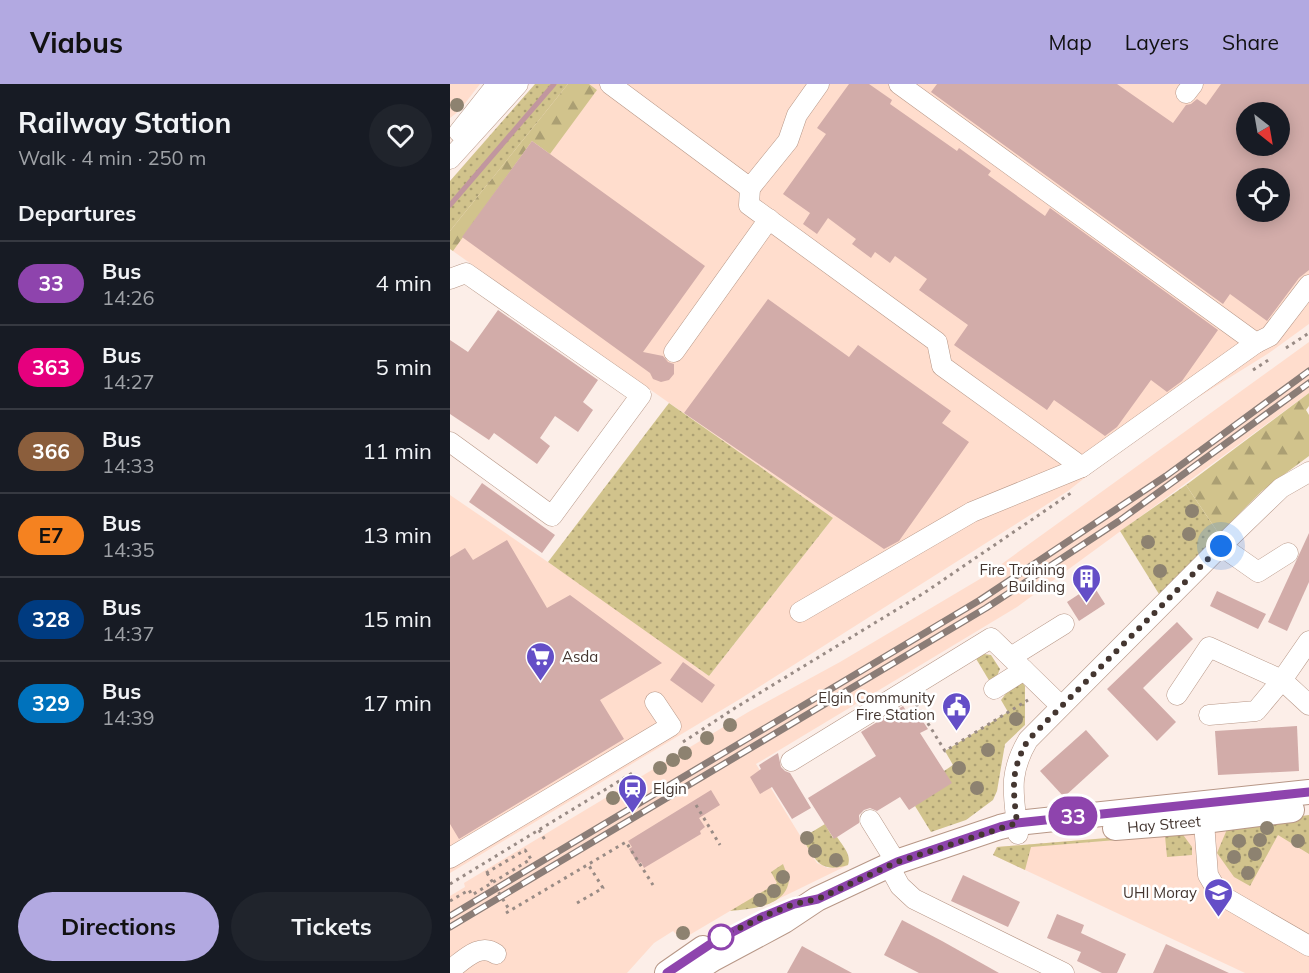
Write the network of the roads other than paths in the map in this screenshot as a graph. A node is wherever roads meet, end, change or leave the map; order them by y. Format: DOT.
graph roads {
  1 [pos="610,84"];
  2 [pos="819,84"];
  3 [pos="507,86"];
  4 [pos="908,87"];
  5 [pos="450,144"];
  6 [pos="450,159"];
  7 [pos="750,188"];
  8 [pos="769,219"];
  9 [pos="450,279"];
  10 [pos="1309,285"];
  11 [pos="1256,343"];
  12 [pos="674,352"];
  13 [pos="450,442"];
  14 [pos="1082,467"];
  15 [pos="1309,472"];
  16 [pos="1221,546"];
  17 [pos="1288,553"];
  18 [pos="800,612"];
  19 [pos="1064,624"];
  20 [pos="1309,641"];
  21 [pos="1018,663"];
  22 [pos="1282,680"];
  23 [pos="994,689"];
  24 [pos="1177,694"];
  25 [pos="655,702"];
  26 [pos="1309,705"];
  27 [pos="1062,706"];
  28 [pos="1209,715"];
  29 [pos="791,761"];
  30 [pos="1309,792"];
  31 [pos="1309,807"];
  32 [pos="1203,812"];
  33 [pos="870,820"];
  34 [pos="1018,829"];
  35 [pos="450,858"];
  36 [pos="893,864"];
  37 [pos="818,899"];
  38 [pos="1309,946"];
  39 [pos="496,954"];
  40 [pos="450,970"];
  41 [pos="667,973"];
  42 [pos="691,973"];
  43 [pos="1064,973"];
  1 -- 7 [label="street"];
  2 -- 7 [label="street"];
  3 -- 5 [label="street"];
  3 -- 6 [label="street"];
  4 -- 11 [label="street"];
  7 -- 8 [label="street"];
  8 -- 12 [label="street"];
  8 -- 14 [label="street"];
  9 -- 13 [label="street"];
  10 -- 11 [label="street"];
  11 -- 14 [label="street"];
  14 -- 18 [label="street"];
  15 -- 16 [label="street"];
  16 -- 17 [label="street"];
  16 -- 27 [label="street"];
  19 -- 21 [label="street"];
  20 -- 22 [label="street"];
  21 -- 23 [label="street"];
  21 -- 27 [label="street"];
  21 -- 29 [label="street"];
  22 -- 24 [label="street"];
  22 -- 26 [label="street"];
  22 -- 28 [label="street"];
  25 -- 35 [label="street"];
  27 -- 34 [label="street"];
  30 -- 32 [label="main road"];
  31 -- 32 [label="main road, Hay Street"];
  32 -- 34 [label="main road, Hay Street"];
  32 -- 38 [label="street"];
  33 -- 36 [label="street"];
  34 -- 36 [label="main road, Hay Street"];
  36 -- 37 [label="main road, Hay Street"];
  36 -- 43 [label="street"];
  37 -- 41 [label="main road"];
  37 -- 42 [label="main road"];
  39 -- 40 [label="street"];
}
